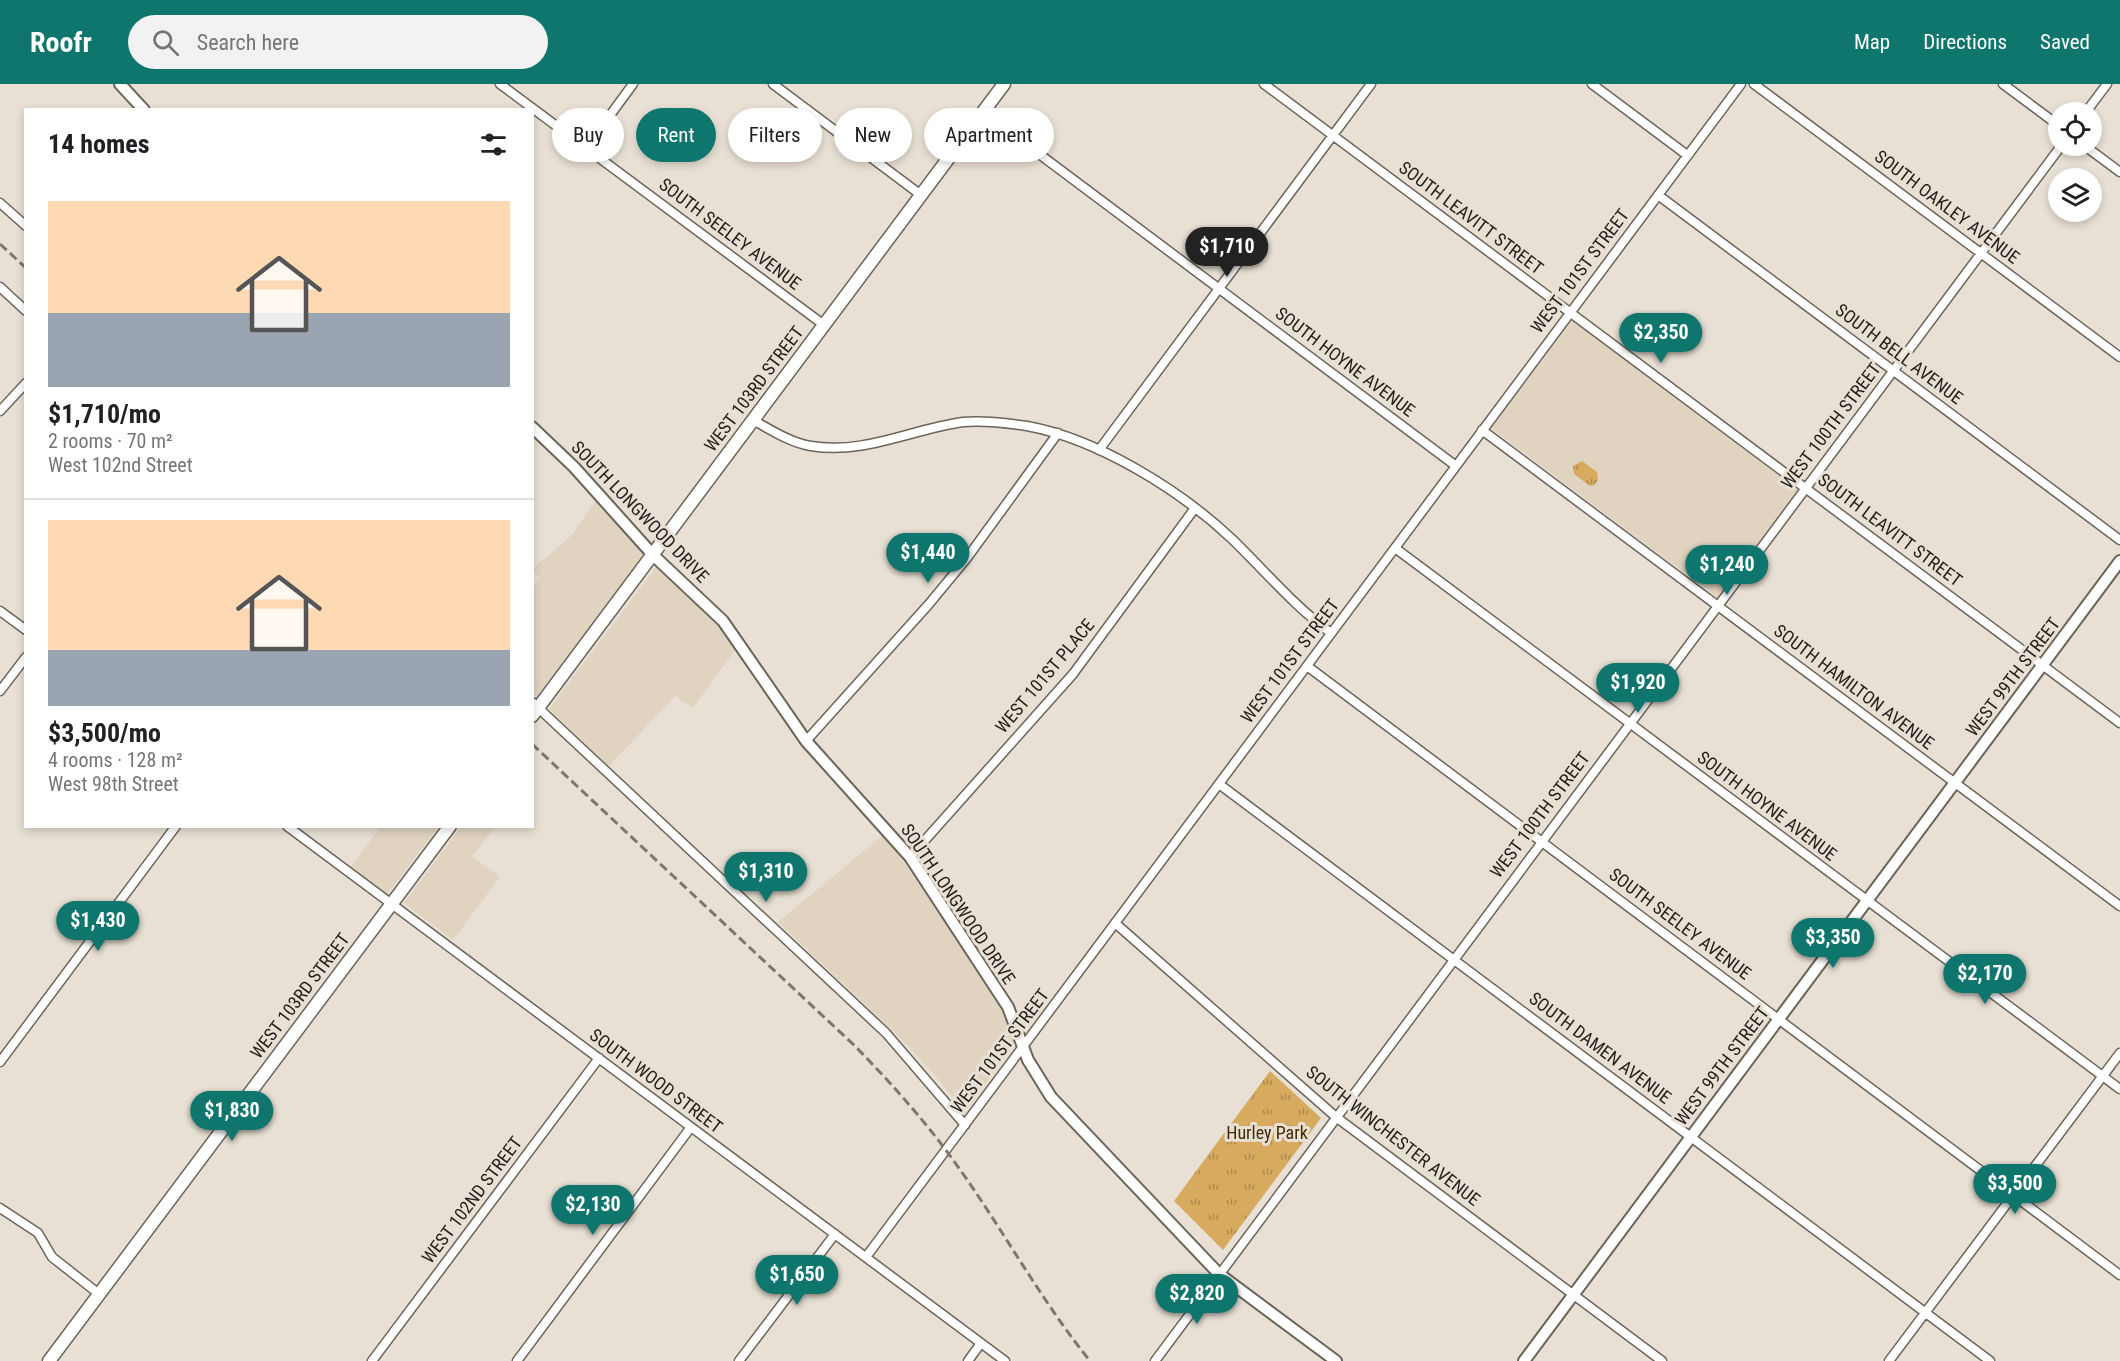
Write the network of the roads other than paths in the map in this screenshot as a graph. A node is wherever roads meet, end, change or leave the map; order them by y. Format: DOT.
graph roads {
  1 [pos="120,84"];
  2 [pos="500,84"];
  3 [pos="633,84"];
  4 [pos="773,84"];
  5 [pos="1004,84"];
  6 [pos="1264,84"];
  7 [pos="1371,84"];
  8 [pos="1592,84"];
  9 [pos="1741,84"];
  10 [pos="1754,84"];
  11 [pos="2003,84"];
  12 [pos="2107,84"];
  13 [pos="2094,102"];
  14 [pos="142,108"];
  15 [pos="532,108"];
  16 [pos="615,108"];
  17 [pos="986,108"];
  18 [pos="534,109"];
  19 [pos="2048,118"];
  20 [pos="552,123"];
  21 [pos="1333,135"];
  22 [pos="1687,155"];
  23 [pos="2054,156"];
  24 [pos="2098,156"];
  25 [pos="605,162"];
  26 [pos="946,162"];
  27 [pos="1050,162"];
  28 [pos="2120,172"];
  29 [pos="921,195"];
  30 [pos="1658,195"];
  31 [pos="0,202"];
  32 [pos="24,224"];
  33 [pos="1981,253"];
  34 [pos="0,287"];
  35 [pos="1219,288"];
  36 [pos="24,309"];
  37 [pos="1570,312"];
  38 [pos="824,325"];
  39 [pos="2120,357"];
  40 [pos="1893,370"];
  41 [pos="24,385"];
  42 [pos="0,411"];
  43 [pos="753,420"];
  44 [pos="534,429"];
  45 [pos="1482,430"];
  46 [pos="1058,434"];
  47 [pos="1099,450"];
  48 [pos="1456,466"];
  49 [pos="1805,488"];
  50 [pos="1195,508"];
  51 [pos="2120,540"];
  52 [pos="1395,548"];
  53 [pos="653,555"];
  54 [pos="2120,561"];
  55 [pos="1717,606"];
  56 [pos="0,611"];
  57 [pos="24,629"];
  58 [pos="1332,633"];
  59 [pos="24,660"];
  60 [pos="2042,665"];
  61 [pos="1307,666"];
  62 [pos="0,691"];
  63 [pos="534,709"];
  64 [pos="2120,723"];
  65 [pos="1629,724"];
  66 [pos="806,741"];
  67 [pos="1955,783"];
  68 [pos="1219,784"];
  69 [pos="175,828"];
  70 [pos="290,828"];
  71 [pos="448,828"];
  72 [pos="1542,841"];
  73 [pos="910,857"];
  74 [pos="1866,900"];
  75 [pos="391,904"];
  76 [pos="2120,906"];
  77 [pos="1115,923"];
  78 [pos="1453,959"];
  79 [pos="1778,1018"];
  80 [pos="1024,1046"];
  81 [pos="2120,1053"];
  82 [pos="599,1058"];
  83 [pos="0,1062"];
  84 [pos="2102,1076"];
  85 [pos="2120,1089"];
  86 [pos="1336,1117"];
  87 [pos="965,1125"];
  88 [pos="691,1127"];
  89 [pos="1690,1137"];
  90 [pos="2013,1195"];
  91 [pos="0,1208"];
  92 [pos="835,1234"];
  93 [pos="866,1257"];
  94 [pos="1219,1274"];
  95 [pos="2120,1275"];
  96 [pos="99,1293"];
  97 [pos="1573,1295"];
  98 [pos="1925,1313"];
  99 [pos="981,1343"];
  100 [pos="49,1361"];
  101 [pos="372,1361"];
  102 [pos="517,1361"];
  103 [pos="739,1361"];
  104 [pos="968,1361"];
  105 [pos="1005,1361"];
  106 [pos="1155,1361"];
  107 [pos="1336,1361"];
  108 [pos="1524,1361"];
  109 [pos="1662,1361"];
  110 [pos="1889,1361"];
  111 [pos="1989,1361"];
  1 -- 14 [label="street"];
  2 -- 15 [label="street, SOUTH SEELEY AVENUE"];
  3 -- 16 [label="street"];
  4 -- 29 [label="street"];
  5 -- 17 [label="main road, WEST 103RD STREET"];
  6 -- 21 [label="street, SOUTH LEAVITT STREET"];
  7 -- 21 [label="street"];
  8 -- 22 [label="street"];
  9 -- 22 [label="street, WEST 101ST STREET"];
  10 -- 33 [label="street, SOUTH OAKLEY AVENUE"];
  11 -- 19 [label="street"];
  12 -- 13 [label="street"];
  18 -- 20 [label="street, SOUTH SEELEY AVENUE"];
  21 -- 35 [label="street"];
  21 -- 37 [label="street, SOUTH LEAVITT STREET"];
  22 -- 30 [label="street, WEST 101ST STREET"];
  23 -- 33 [label="street, WEST 100TH STREET"];
  24 -- 28 [label="street"];
  25 -- 38 [label="street, SOUTH SEELEY AVENUE"];
  26 -- 29 [label="main road, WEST 103RD STREET"];
  27 -- 35 [label="street, SOUTH HOYNE AVENUE"];
  29 -- 38 [label="main road, WEST 103RD STREET"];
  30 -- 37 [label="street, WEST 101ST STREET"];
  30 -- 40 [label="street, SOUTH BELL AVENUE"];
  31 -- 32 [label="street"];
  33 -- 39 [label="street, SOUTH OAKLEY AVENUE"];
  33 -- 40 [label="street, WEST 100TH STREET"];
  34 -- 36 [label="street"];
  35 -- 47 [label="street"];
  35 -- 48 [label="street, SOUTH HOYNE AVENUE"];
  37 -- 45 [label="street, WEST 101ST STREET"];
  37 -- 49 [label="street, SOUTH LEAVITT STREET"];
  38 -- 43 [label="main road, WEST 103RD STREET"];
  40 -- 49 [label="street, WEST 100TH STREET"];
  40 -- 51 [label="street, SOUTH BELL AVENUE"];
  41 -- 42 [label="street"];
  43 -- 46 [label="street"];
  43 -- 53 [label="main road, WEST 103RD STREET"];
  44 -- 53 [label="street, SOUTH LONGWOOD DRIVE"];
  45 -- 48 [label="street, WEST 101ST STREET"];
  45 -- 55 [label="street, SOUTH HAMILTON AVENUE"];
  46 -- 47 [label="street"];
  46 -- 66 [label="street"];
  47 -- 50 [label="street"];
  48 -- 52 [label="street, WEST 101ST STREET"];
  49 -- 55 [label="street, WEST 100TH STREET"];
  49 -- 60 [label="street, SOUTH LEAVITT STREET"];
  50 -- 58 [label="street"];
  50 -- 73 [label="street, WEST 101ST PLACE"];
  52 -- 58 [label="street, WEST 101ST STREET"];
  52 -- 65 [label="street, SOUTH HOYNE AVENUE"];
  53 -- 63 [label="main road, WEST 103RD STREET"];
  53 -- 66 [label="street, SOUTH LONGWOOD DRIVE"];
  54 -- 60 [label="street, WEST 99TH STREET"];
  55 -- 65 [label="street, WEST 100TH STREET"];
  55 -- 67 [label="street, SOUTH HAMILTON AVENUE"];
  56 -- 57 [label="street"];
  58 -- 61 [label="street, WEST 101ST STREET"];
  59 -- 62 [label="street"];
  60 -- 64 [label="street, SOUTH LEAVITT STREET"];
  60 -- 67 [label="street, WEST 99TH STREET"];
  61 -- 68 [label="street, WEST 101ST STREET"];
  61 -- 72 [label="street, SOUTH SEELEY AVENUE"];
  63 -- 87 [label="street"];
  65 -- 72 [label="street, WEST 100TH STREET"];
  65 -- 74 [label="street, SOUTH HOYNE AVENUE"];
  66 -- 73 [label="street, SOUTH LONGWOOD DRIVE"];
  67 -- 74 [label="street, WEST 99TH STREET"];
  67 -- 76 [label="street, SOUTH HAMILTON AVENUE"];
  68 -- 77 [label="street, WEST 101ST STREET"];
  68 -- 78 [label="street, SOUTH DAMEN AVENUE"];
  69 -- 83 [label="street"];
  70 -- 75 [label="street, SOUTH WOOD STREET"];
  71 -- 75 [label="main road, WEST 103RD STREET"];
  72 -- 78 [label="street, WEST 100TH STREET"];
  72 -- 79 [label="street, SOUTH SEELEY AVENUE"];
  73 -- 80 [label="street, SOUTH LONGWOOD DRIVE"];
  74 -- 79 [label="street, WEST 99TH STREET"];
  74 -- 84 [label="street, SOUTH HOYNE AVENUE"];
  75 -- 82 [label="street, SOUTH WOOD STREET"];
  75 -- 96 [label="main road, WEST 103RD STREET"];
  77 -- 80 [label="street, WEST 101ST STREET"];
  77 -- 86 [label="street, SOUTH WINCHESTER AVENUE"];
  78 -- 86 [label="street, WEST 100TH STREET"];
  78 -- 89 [label="street, SOUTH DAMEN AVENUE"];
  79 -- 89 [label="street, WEST 99TH STREET"];
  79 -- 90 [label="street, SOUTH SEELEY AVENUE"];
  80 -- 87 [label="street, WEST 101ST STREET"];
  80 -- 94 [label="street, SOUTH LONGWOOD DRIVE"];
  81 -- 84 [label="street"];
  82 -- 88 [label="street, SOUTH WOOD STREET"];
  82 -- 101 [label="street, WEST 102ND STREET"];
  84 -- 85 [label="street, SOUTH HOYNE AVENUE"];
  84 -- 90 [label="street"];
  86 -- 94 [label="street, WEST 100TH STREET"];
  86 -- 97 [label="street, SOUTH WINCHESTER AVENUE"];
  87 -- 93 [label="street, WEST 101ST STREET"];
  88 -- 92 [label="street, SOUTH WOOD STREET"];
  88 -- 102 [label="street"];
  89 -- 97 [label="street, WEST 99TH STREET"];
  89 -- 98 [label="street, SOUTH DAMEN AVENUE"];
  90 -- 95 [label="street, SOUTH SEELEY AVENUE"];
  90 -- 98 [label="street"];
  91 -- 96 [label="street"];
  92 -- 93 [label="street, SOUTH WOOD STREET"];
  92 -- 103 [label="street"];
  93 -- 99 [label="street, SOUTH WOOD STREET"];
  94 -- 106 [label="street, WEST 100TH STREET"];
  94 -- 107 [label="street, SOUTH LONGWOOD DRIVE"];
  96 -- 100 [label="main road, WEST 103RD STREET"];
  97 -- 108 [label="street, WEST 99TH STREET"];
  97 -- 109 [label="street, SOUTH WINCHESTER AVENUE"];
  98 -- 110 [label="street"];
  98 -- 111 [label="street, SOUTH DAMEN AVENUE"];
  99 -- 104 [label="street"];
  99 -- 105 [label="street, SOUTH WOOD STREET"];
}
